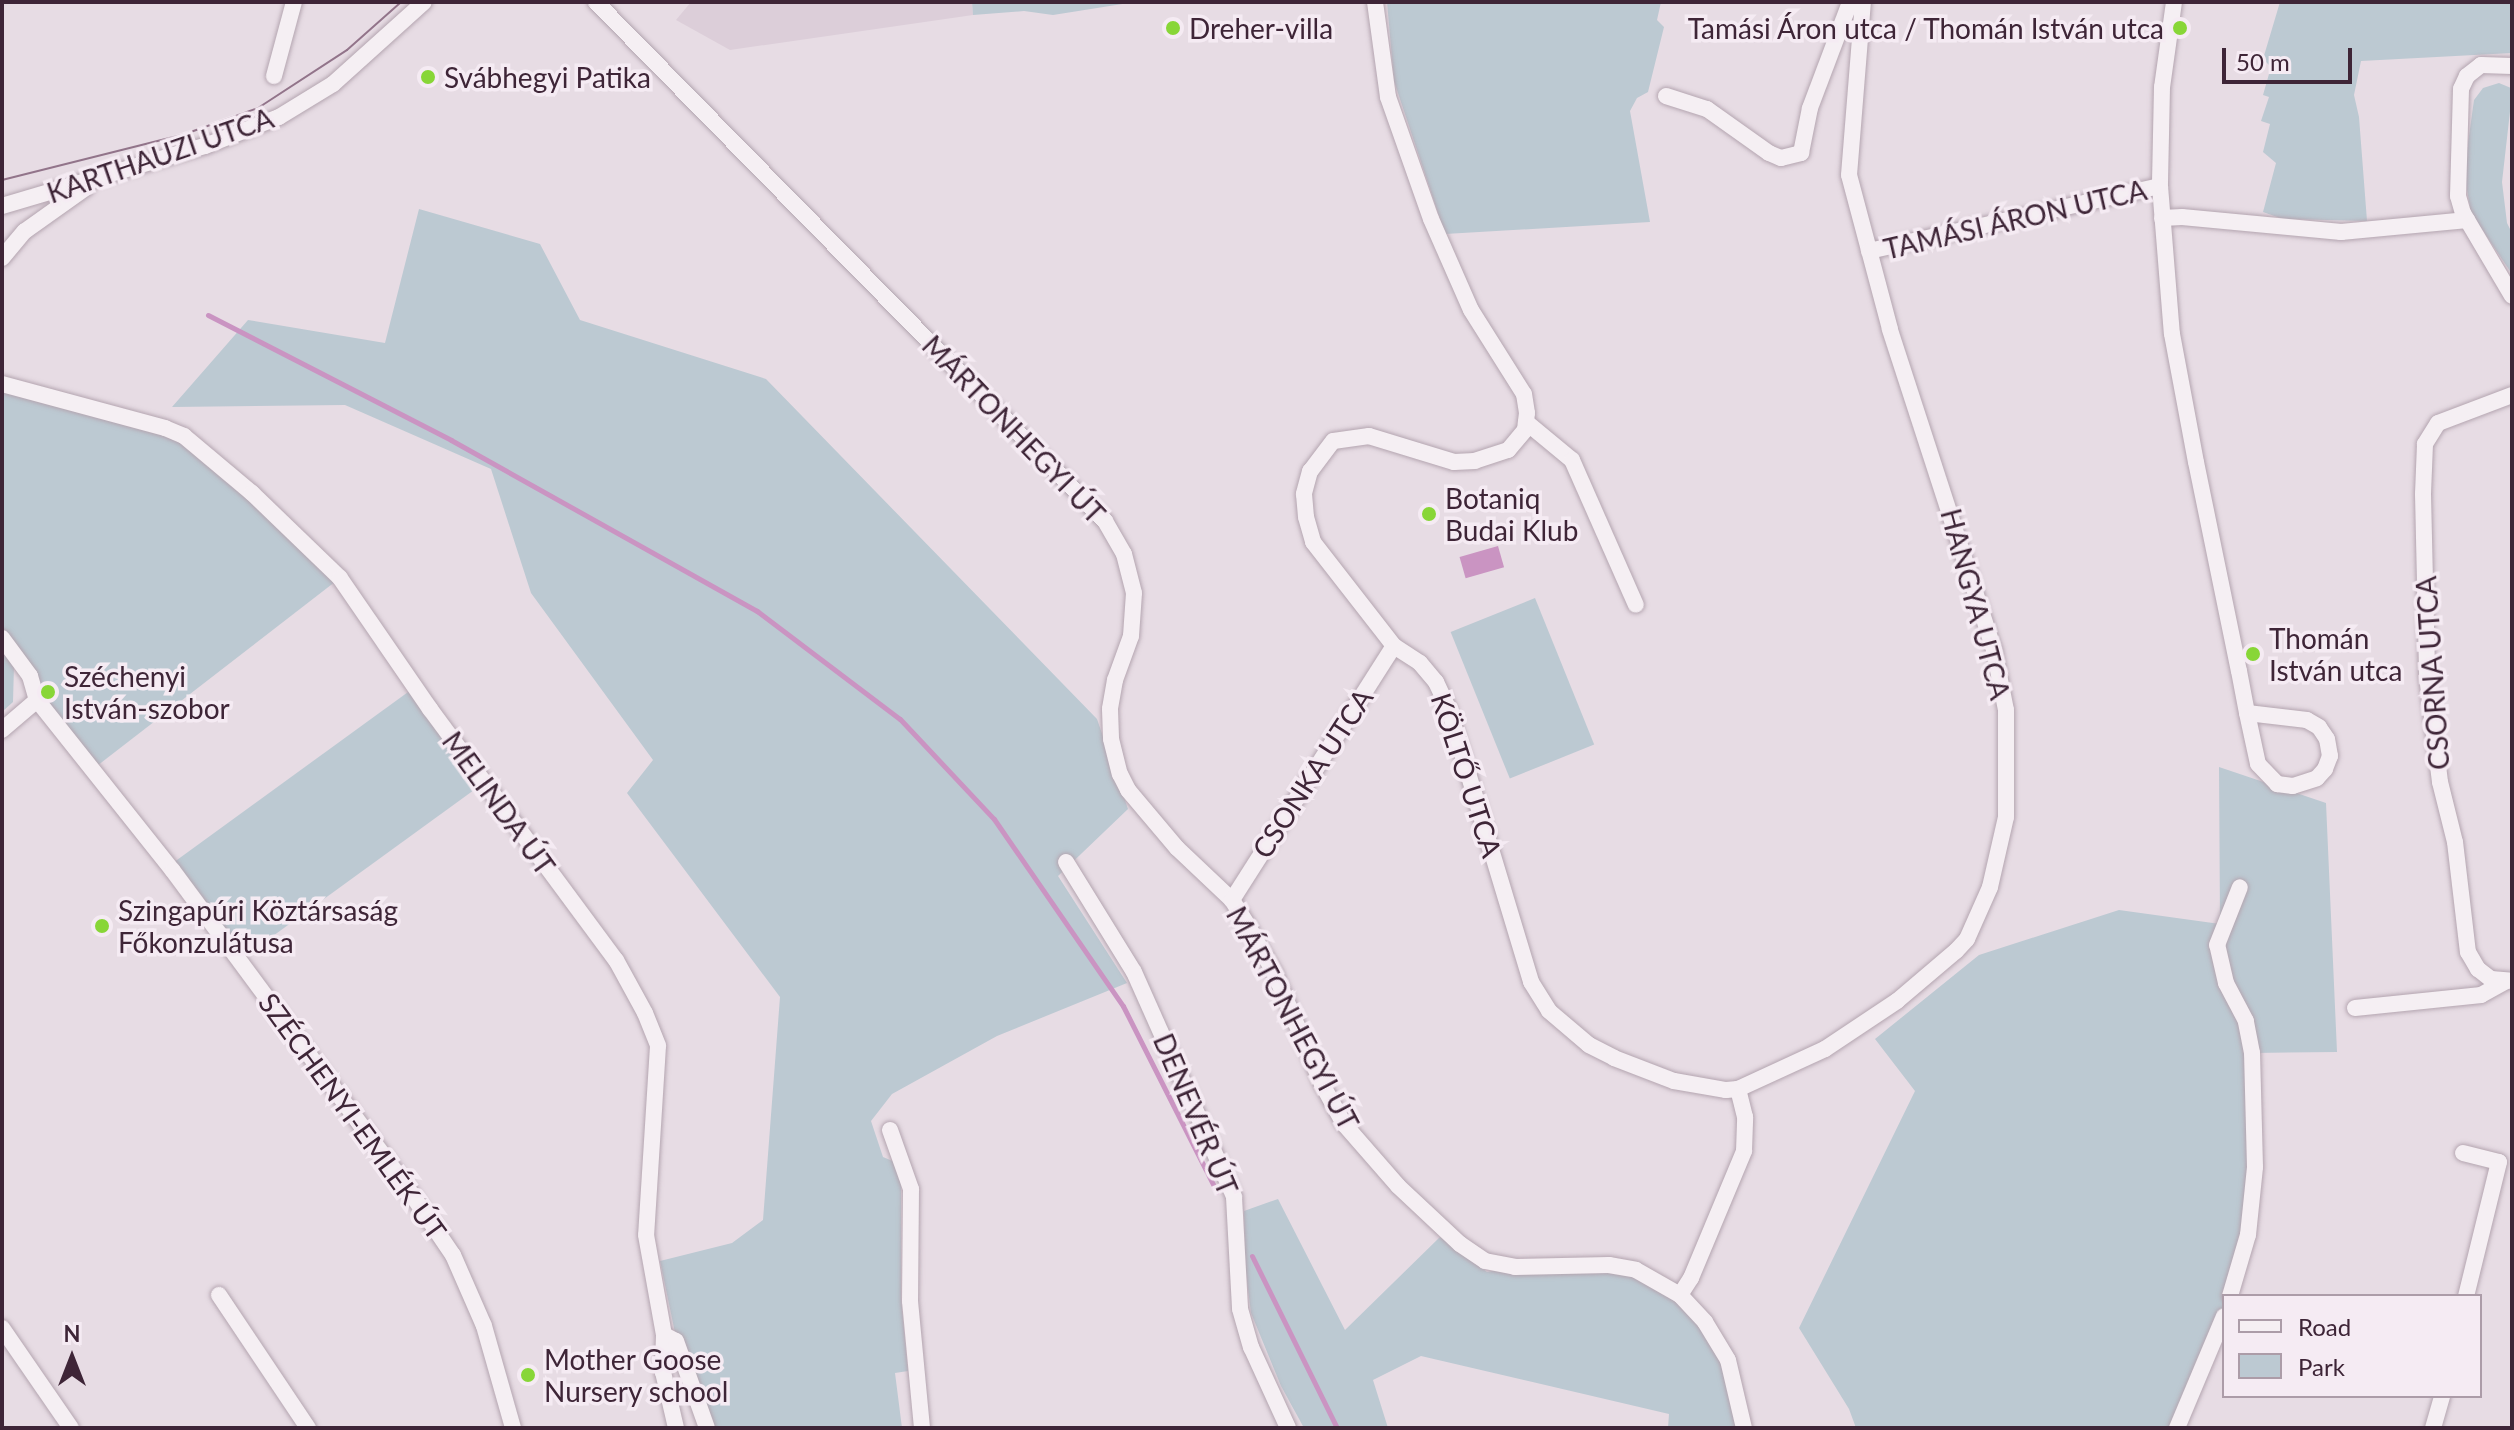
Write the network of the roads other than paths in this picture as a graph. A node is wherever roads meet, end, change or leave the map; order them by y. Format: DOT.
graph roads {
  1 [pos="294,2"];
  2 [pos="424,2"];
  3 [pos="596,2"];
  4 [pos="1375,2"];
  5 [pos="1850,2"];
  6 [pos="1863,2"];
  7 [pos="2174,2"];
  8 [pos="2512,66"];
  9 [pos="274,76"];
  10 [pos="1666,96"];
  11 [pos="98,179"];
  12 [pos="2160,186"];
  13 [pos="2,206"];
  14 [pos="2162,218"];
  15 [pos="2467,220"];
  16 [pos="1869,251"];
  17 [pos="2,258"];
  18 [pos="2512,296"];
  19 [pos="2,384"];
  20 [pos="2512,395"];
  21 [pos="1526,422"];
  22 [pos="1636,605"];
  23 [pos="2,638"];
  24 [pos="1394,646"];
  25 [pos="37,700"];
  26 [pos="2247,713"];
  27 [pos="2,730"];
  28 [pos="1066,862"];
  29 [pos="2240,887"];
  30 [pos="1232,900"];
  31 [pos="2509,981"];
  32 [pos="2355,1008"];
  33 [pos="1738,1089"];
  34 [pos="890,1130"];
  35 [pos="2463,1153"];
  36 [pos="2505,1162"];
  37 [pos="2231,1294"];
  38 [pos="2467,1294"];
  39 [pos="219,1295"];
  40 [pos="1680,1295"];
  41 [pos="2222,1321"];
  42 [pos="2,1328"];
  43 [pos="664,1335"];
  44 [pos="2441,1398"];
  45 [pos="71,1428"];
  46 [pos="308,1428"];
  47 [pos="513,1428"];
  48 [pos="676,1428"];
  49 [pos="707,1428"];
  50 [pos="922,1428"];
  51 [pos="1288,1428"];
  52 [pos="1744,1428"];
  53 [pos="2177,1428"];
  54 [pos="2433,1428"];
  1 -- 9 [label="street"];
  2 -- 11 [label="street, KARTHAUZI UTCA"];
  3 -- 30 [label="street, MÁRTONHEGYI ÚT"];
  4 -- 21 [label="street"];
  5 -- 10 [label="street"];
  6 -- 16 [label="street, HANGYA UTCA"];
  7 -- 12 [label="street"];
  8 -- 15 [label="street"];
  11 -- 13 [label="street, KARTHAUZI UTCA"];
  11 -- 17 [label="street"];
  12 -- 14 [label="street"];
  12 -- 16 [label="street, TAMÁSI ÁRON UTCA"];
  14 -- 15 [label="street, TAMÁSI ÁRON UTCA"];
  14 -- 26 [label="street"];
  15 -- 18 [label="street"];
  16 -- 33 [label="street, HANGYA UTCA"];
  19 -- 43 [label="street, MELINDA ÚT"];
  20 -- 31 [label="street, CSORNA UTCA"];
  21 -- 22 [label="street"];
  21 -- 24 [label="street, KÖLTŐ UTCA"];
  23 -- 25 [label="street, SZÉCHENYI-EMLÉK ÚT"];
  24 -- 30 [label="street, CSONKA UTCA"];
  24 -- 33 [label="street, KÖLTŐ UTCA"];
  25 -- 27 [label="street"];
  25 -- 47 [label="street, SZÉCHENYI-EMLÉK ÚT"];
  26 -- 26 [label="street"];
  28 -- 51 [label="street, DENEVÉR ÚT"];
  29 -- 37 [label="street"];
  30 -- 40 [label="street, MÁRTONHEGYI ÚT"];
  31 -- 32 [label="street, CSORNA UTCA"];
  33 -- 40 [label="street"];
  34 -- 50 [label="street"];
  35 -- 36 [label="street"];
  36 -- 38 [label="street"];
  39 -- 46 [label="street"];
  40 -- 52 [label="street, MÁRTONHEGYI ÚT"];
  41 -- 53 [label="street"];
  42 -- 45 [label="street"];
  43 -- 48 [label="street, MELINDA ÚT"];
  43 -- 49 [label="street"];
  44 -- 54 [label="street"];
}
